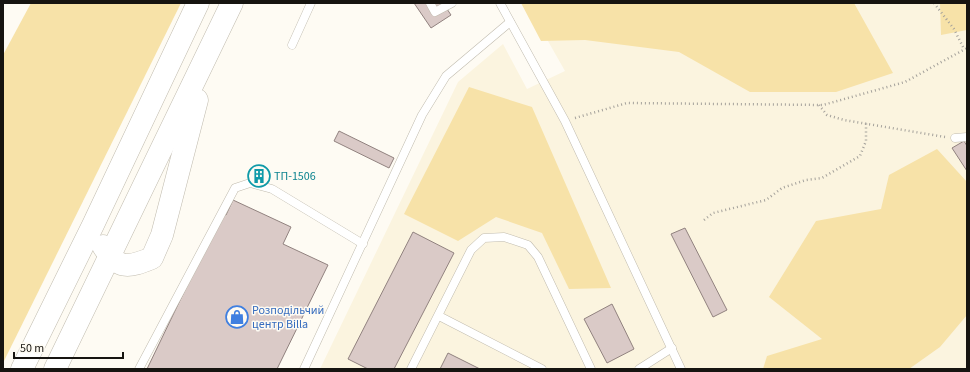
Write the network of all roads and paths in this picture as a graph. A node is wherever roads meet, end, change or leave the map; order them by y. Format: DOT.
graph roads {
  1 [pos="198,3"];
  2 [pos="232,3"];
  3 [pos="311,3"];
  4 [pos="430,3"];
  5 [pos="452,3"];
  6 [pos="500,3"];
  7 [pos="934,3"];
  8 [pos="510,22"];
  9 [pos="292,45"];
  10 [pos="966,48"];
  11 [pos="207,59"];
  12 [pos="819,104"];
  13 [pos="565,122"];
  14 [pos="866,124"];
  15 [pos="967,137"];
  16 [pos="955,138"];
  17 [pos="704,220"];
  18 [pos="93,225"];
  19 [pos="363,244"];
  20 [pos="110,258"];
  21 [pos="439,316"];
  22 [pos="672,348"];
  23 [pos="22,369"];
  24 [pos="55,369"];
  25 [pos="139,369"];
  26 [pos="304,369"];
  27 [pos="411,369"];
  28 [pos="542,369"];
  29 [pos="591,369"];
  30 [pos="639,369"];
  31 [pos="681,369"];
  1 -- 18 [label="highway"];
  2 -- 11 [label="highway"];
  3 -- 9 [label="lane"];
  4 -- 5 [label="lane"];
  6 -- 8 [label="lane"];
  7 -- 10 [label="path"];
  8 -- 13 [label="lane"];
  8 -- 19 [label="lane"];
  10 -- 12 [label="path"];
  11 -- 20 [label="highway"];
  11 -- 20 [label="highway"];
  12 -- 13 [label="path"];
  12 -- 14 [label="path"];
  13 -- 22 [label="lane"];
  14 -- 16 [label="path"];
  14 -- 17 [label="path"];
  15 -- 16 [label="lane"];
  18 -- 20 [label="highway"];
  18 -- 23 [label="highway"];
  19 -- 25 [label="lane"];
  19 -- 26 [label="lane"];
  20 -- 24 [label="highway"];
  21 -- 27 [label="lane"];
  21 -- 28 [label="lane"];
  21 -- 29 [label="lane"];
  22 -- 30 [label="lane"];
  22 -- 31 [label="lane"];
}
